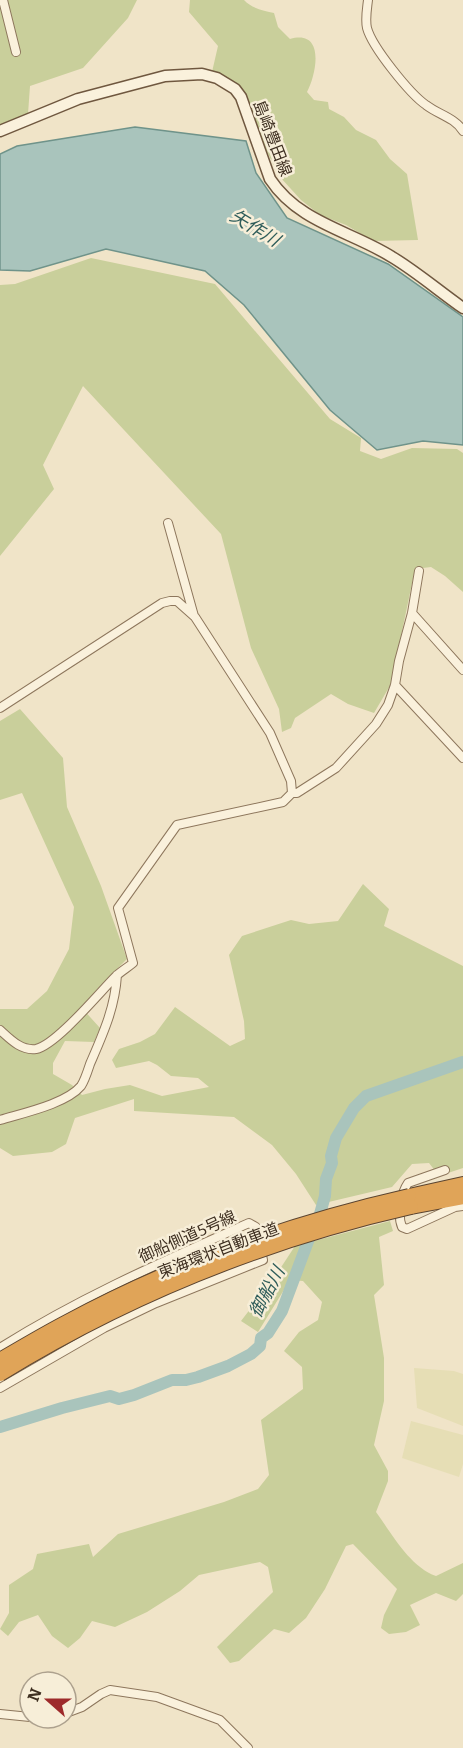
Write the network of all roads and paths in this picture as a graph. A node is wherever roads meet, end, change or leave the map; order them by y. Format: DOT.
graph roads {
  1 [pos="3,0"];
  2 [pos="368,0"];
  3 [pos="16,52"];
  4 [pos="0,131"];
  5 [pos="463,131"];
  6 [pos="463,309"];
  7 [pos="168,523"];
  8 [pos="419,571"];
  9 [pos="412,613"];
  10 [pos="195,617"];
  11 [pos="463,670"];
  12 [pos="395,686"];
  13 [pos="0,708"];
  14 [pos="463,758"];
  15 [pos="292,793"];
  16 [pos="117,975"];
  17 [pos="0,1030"];
  18 [pos="0,1120"];
  19 [pos="445,1170"];
  20 [pos="463,1184"];
  21 [pos="463,1197"];
  22 [pos="410,1202"];
  23 [pos="463,1206"];
  24 [pos="146,1268"];
  25 [pos="156,1303"];
  26 [pos="42,1321"];
  27 [pos="0,1348"];
  28 [pos="0,1360"];
  29 [pos="50,1360"];
  30 [pos="0,1374"];
  31 [pos="0,1388"];
  32 [pos="78,1708"];
  33 [pos="0,1714"];
  34 [pos="18,1715"];
  35 [pos="248,1748"];
  1 -- 3 [label="street"];
  2 -- 5 [label="street"];
  4 -- 6 [label="main road, 島崎豊田線"];
  7 -- 10 [label="street"];
  8 -- 9 [label="street"];
  9 -- 11 [label="street"];
  9 -- 12 [label="street"];
  10 -- 13 [label="street"];
  10 -- 15 [label="street"];
  12 -- 14 [label="street"];
  12 -- 15 [label="street"];
  15 -- 16 [label="street"];
  16 -- 17 [label="street"];
  16 -- 18 [label="street"];
  19 -- 23 [label="street"];
  20 -- 22 [label="highway, 東海環状自動車道"];
  21 -- 22 [label="highway, 東海環状自動車道"];
  22 -- 28 [label="highway, 東海環状自動車道, bridge"];
  22 -- 30 [label="highway, 東海環状自動車道, bridge"];
  24 -- 25 [label="street"];
  24 -- 25 [label="street, 御船側道5号線"];
  24 -- 26 [label="street, 御船側道5号線"];
  25 -- 29 [label="street, 御船側道5号線"];
  26 -- 27 [label="street, 御船側道5号線"];
  26 -- 29 [label="street"];
  29 -- 31 [label="street, 御船側道5号線"];
  32 -- 35 [label="street"];
  33 -- 34 [label="street"];
}
